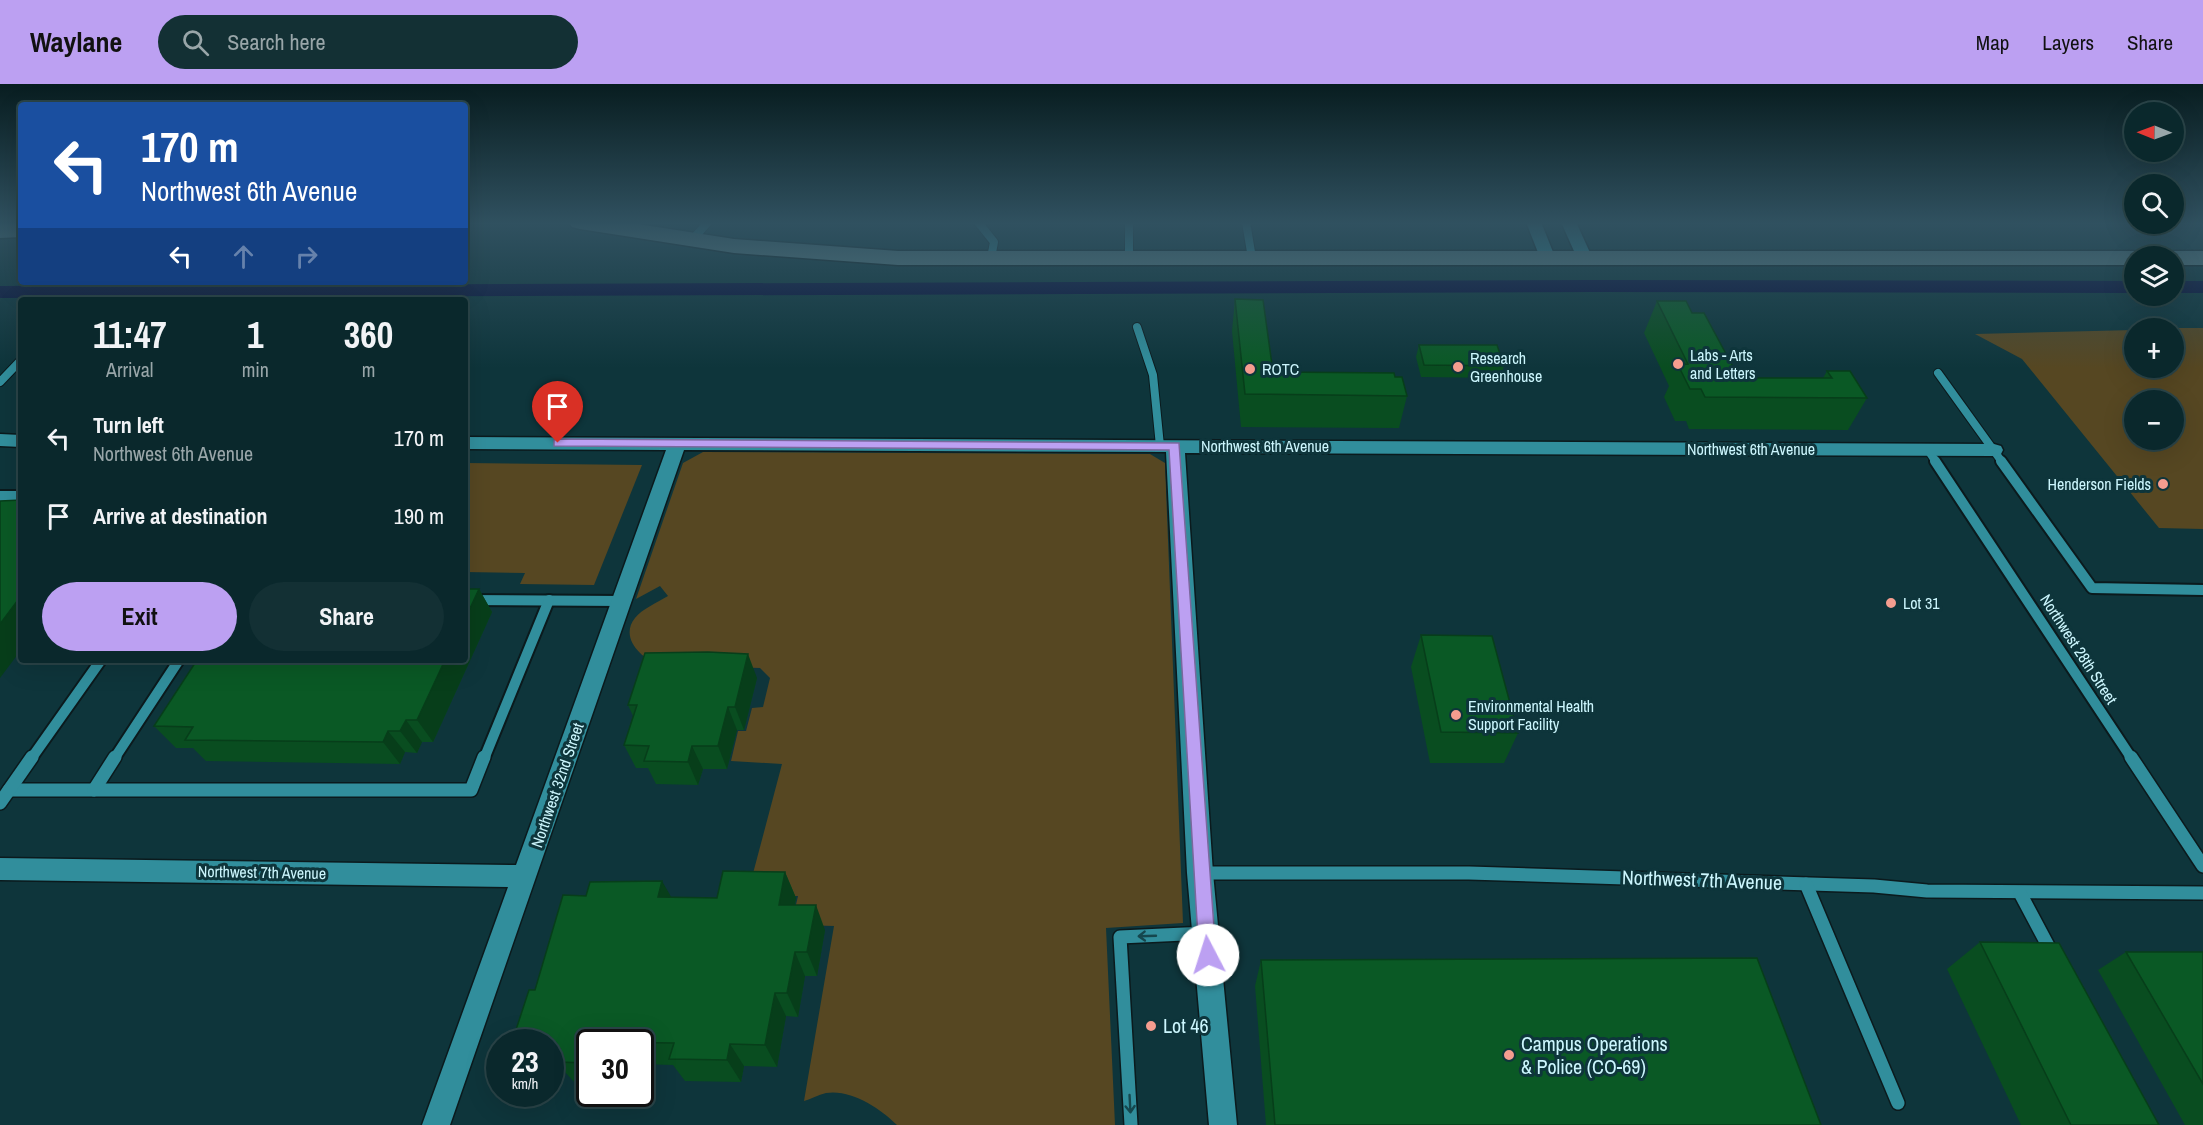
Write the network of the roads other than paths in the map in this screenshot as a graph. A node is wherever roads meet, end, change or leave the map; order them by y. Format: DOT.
graph roads {
  1 [pos="1137,327"];
  2 [pos="18,363"];
  3 [pos="1938,373"];
  4 [pos="0,382"];
  5 [pos="0,440"];
  6 [pos="18,441"];
  7 [pos="468,443"];
  8 [pos="676,444"];
  9 [pos="1167,446"];
  10 [pos="1928,450"];
  11 [pos="1994,450"];
  12 [pos="0,496"];
  13 [pos="18,496"];
  14 [pos="2203,590"];
  15 [pos="468,600"];
  16 [pos="549,600"];
  17 [pos="621,601"];
  18 [pos="99,663"];
  19 [pos="177,663"];
  20 [pos="9,790"];
  21 [pos="94,790"];
  22 [pos="0,803"];
  23 [pos="2203,866"];
  24 [pos="0,869"];
  25 [pos="1200,873"];
  26 [pos="525,876"];
  27 [pos="1806,884"];
  28 [pos="2020,893"];
  29 [pos="2203,893"];
  30 [pos="1206,933"];
  31 [pos="2058,963"];
  32 [pos="1899,1102"];
  33 [pos="436,1125"];
  34 [pos="1131,1125"];
  35 [pos="1223,1125"];
  1 -- 9 [label="lane"];
  2 -- 4 [label="lane"];
  3 -- 11 [label="lane"];
  5 -- 6 [label="street"];
  7 -- 8 [label="street, Northwest 6th Avenue"];
  8 -- 9 [label="street, Northwest 6th Avenue"];
  8 -- 17 [label="street, Northwest 32nd Street"];
  9 -- 10 [label="street, Northwest 6th Avenue"];
  9 -- 25 [label="street"];
  10 -- 11 [label="street, Northwest 6th Avenue"];
  10 -- 23 [label="lane, Northwest 28th Street"];
  11 -- 14 [label="lane"];
  12 -- 13 [label="lane"];
  15 -- 16 [label="lane"];
  16 -- 17 [label="lane"];
  16 -- 21 [label="lane"];
  17 -- 26 [label="street, Northwest 32nd Street"];
  18 -- 20 [label="lane"];
  19 -- 21 [label="lane"];
  20 -- 21 [label="lane"];
  20 -- 22 [label="lane"];
  24 -- 26 [label="street, Northwest 7th Avenue"];
  25 -- 27 [label="lane, Northwest 7th Avenue"];
  25 -- 30 [label="street"];
  26 -- 33 [label="street, Northwest 32nd Street"];
  27 -- 28 [label="lane, Northwest 7th Avenue"];
  27 -- 32 [label="lane"];
  28 -- 29 [label="lane, Northwest 7th Avenue"];
  28 -- 31 [label="lane"];
  30 -- 34 [label="lane, one-way"];
  30 -- 35 [label="street"];
}
